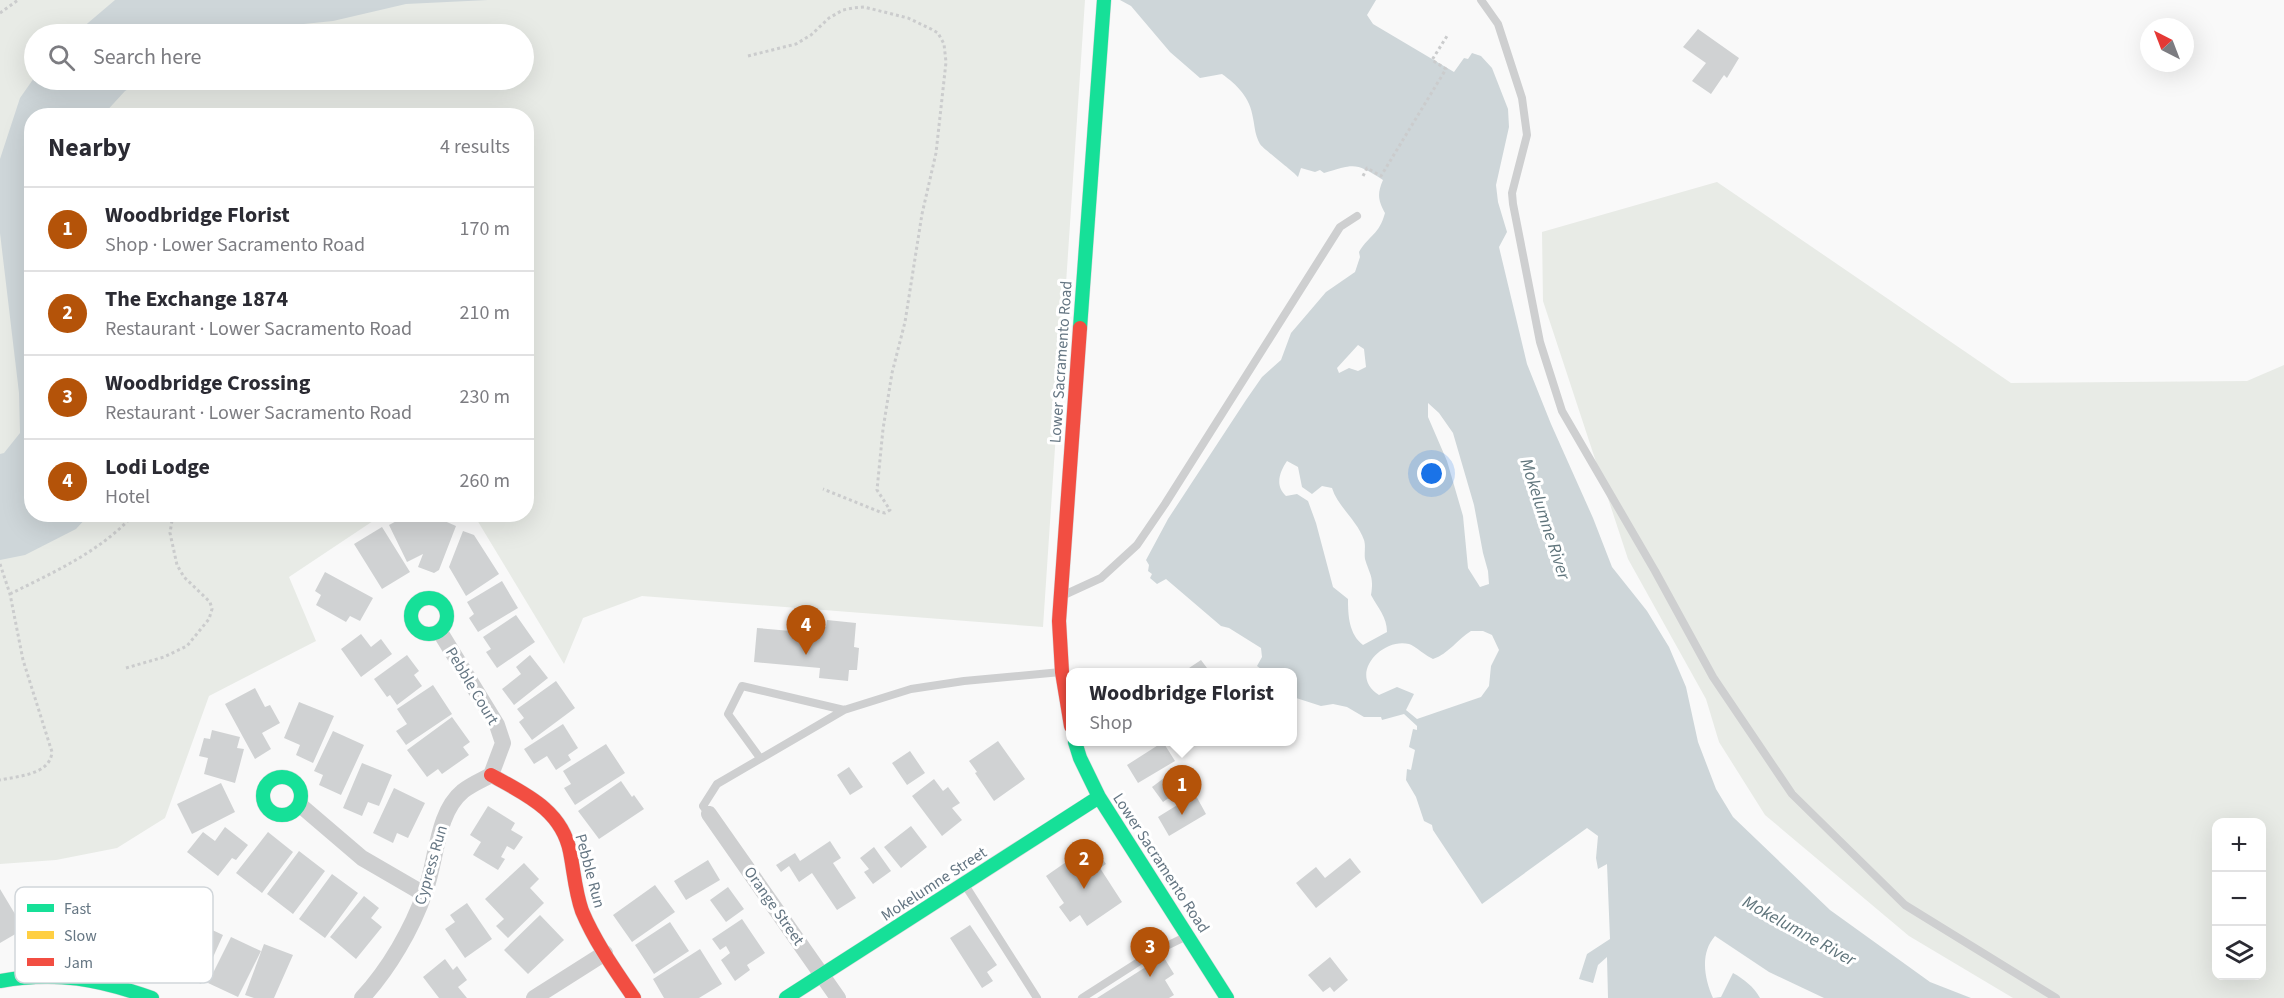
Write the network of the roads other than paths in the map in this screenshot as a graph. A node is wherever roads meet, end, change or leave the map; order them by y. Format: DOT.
graph roads {
  1 [pos="1481,0"];
  2 [pos="1104,3"];
  3 [pos="1357,216"];
  4 [pos="1061,597"];
  5 [pos="440,632"];
  6 [pos="1062,672"];
  7 [pos="1066,696"];
  8 [pos="844,710"];
  9 [pos="1076,746"];
  10 [pos="760,758"];
  11 [pos="491,775"];
  12 [pos="1099,797"];
  13 [pos="300,805"];
  14 [pos="708,814"];
  15 [pos="964,884"];
  16 [pos="424,894"];
  17 [pos="1187,936"];
  18 [pos="605,953"];
  19 [pos="823,975"];
  20 [pos="15,978"];
  21 [pos="0,981"];
  22 [pos="107,983"];
  23 [pos="152,998"];
  24 [pos="362,998"];
  25 [pos="534,998"];
  26 [pos="634,998"];
  27 [pos="786,998"];
  28 [pos="838,998"];
  29 [pos="1037,998"];
  30 [pos="1082,998"];
  31 [pos="1227,998"];
  32 [pos="2056,998"];
  1 -- 32 [label="lane"];
  2 -- 4 [label="main road, Lower Sacramento Road"];
  3 -- 4 [label="lane"];
  4 -- 6 [label="main road, Lower Sacramento Road"];
  5 -- 11 [label="street, Pebble Court"];
  6 -- 7 [label="main road, Lower Sacramento Road"];
  6 -- 8 [label="lane"];
  8 -- 10 [label="lane"];
  8 -- 10 [label="lane"];
  9 -- 12 [label="main road, Lower Sacramento Road"];
  10 -- 14 [label="lane"];
  11 -- 16 [label="street, Cypress Run"];
  11 -- 18 [label="main road, Pebble Run"];
  12 -- 15 [label="main road, Mokelumne Street"];
  12 -- 17 [label="main road, Lower Sacramento Road"];
  13 -- 16 [label="street"];
  14 -- 19 [label="street, Orange Street"];
  15 -- 19 [label="main road, Mokelumne Street"];
  15 -- 29 [label="lane"];
  16 -- 24 [label="street, Cypress Run"];
  17 -- 30 [label="lane"];
  17 -- 31 [label="main road, Lower Sacramento Road"];
  18 -- 25 [label="street"];
  18 -- 26 [label="main road, Pebble Run"];
  19 -- 27 [label="main road, Mokelumne Street"];
  19 -- 28 [label="street, Orange Street"];
  20 -- 21 [label="main road"];
  22 -- 23 [label="main road"];
}
